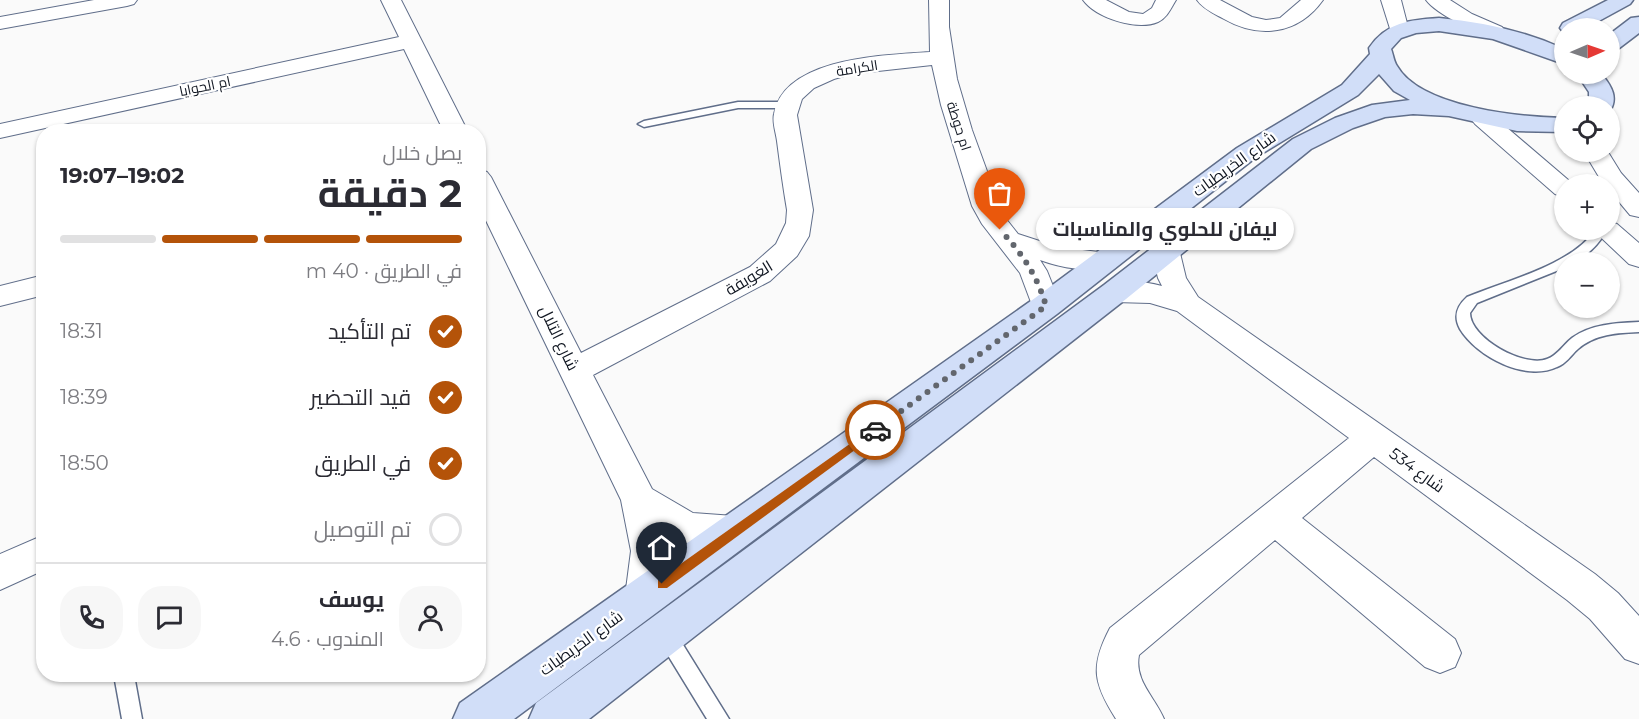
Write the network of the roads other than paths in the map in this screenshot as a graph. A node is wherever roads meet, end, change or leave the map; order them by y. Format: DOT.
graph roads {
  1 [pos="127,0"];
  2 [pos="391,0"];
  3 [pos="939,0"];
  4 [pos="1093,0"];
  5 [pos="1166,0"];
  6 [pos="1207,0"];
  7 [pos="1312,0"];
  8 [pos="1391,0"];
  9 [pos="1436,0"];
  10 [pos="1623,0"];
  11 [pos="1590,18"];
  12 [pos="0,23"];
  13 [pos="1639,23"];
  14 [pos="1495,31"];
  15 [pos="1554,33"];
  16 [pos="1620,37"];
  17 [pos="1522,39"];
  18 [pos="411,41"];
  19 [pos="1389,43"];
  20 [pos="1554,53"];
  21 [pos="941,58"];
  22 [pos="786,105"];
  23 [pos="1449,108"];
  24 [pos="1483,119"];
  25 [pos="452,124"];
  26 [pos="644,124"];
  27 [pos="1554,125"];
  28 [pos="0,130"];
  29 [pos="1602,162"];
  30 [pos="1554,180"];
  31 [pos="486,193"];
  32 [pos="1639,209"];
  33 [pos="1595,240"];
  34 [pos="1618,240"];
  35 [pos="1011,241"];
  36 [pos="1581,252"];
  37 [pos="1166,253"];
  38 [pos="1639,258"];
  39 [pos="1554,267"];
  40 [pos="1110,277"];
  41 [pos="36,287"];
  42 [pos="0,296"];
  43 [pos="1187,304"];
  44 [pos="1046,306"];
  45 [pos="1639,327"];
  46 [pos="575,370"];
  47 [pos="1373,438"];
  48 [pos="639,500"];
  49 [pos="1275,518"];
  50 [pos="734,532"];
  51 [pos="36,555"];
  52 [pos="0,573"];
  53 [pos="645,597"];
  54 [pos="665,633"];
  55 [pos="1639,645"];
  56 [pos="1440,653"];
  57 [pos="125,682"];
  58 [pos="132,719"];
  59 [pos="476,719"];
  60 [pos="552,719"];
  61 [pos="718,719"];
  62 [pos="1142,719"];
  1 -- 12 [label="street"];
  2 -- 18 [label="street"];
  3 -- 21 [label="street, ام حوطة"];
  4 -- 5 [label="street"];
  6 -- 7 [label="street"];
  8 -- 19 [label="street"];
  9 -- 14 [label="street"];
  10 -- 11 [label="street"];
  13 -- 16 [label="street"];
  14 -- 17 [label="street"];
  14 -- 19 [label="street"];
  15 -- 17 [label="street"];
  17 -- 20 [label="street"];
  18 -- 25 [label="street"];
  18 -- 28 [label="street, ام الحوايا"];
  19 -- 23 [label="street"];
  19 -- 40 [label="street, شارع الخريطيات"];
  21 -- 22 [label="street, الكرامة"];
  21 -- 35 [label="street, ام حوطة"];
  22 -- 26 [label="lane"];
  22 -- 46 [label="street, الغويفة"];
  23 -- 24 [label="street"];
  23 -- 37 [label="street, شارع الخريطيات"];
  24 -- 27 [label="street"];
  24 -- 30 [label="street"];
  29 -- 32 [label="street"];
  31 -- 46 [label="street, شارع التلال"];
  33 -- 36 [label="lane"];
  34 -- 38 [label="street"];
  35 -- 40 [label="street"];
  35 -- 44 [label="street, ام حوطة"];
  37 -- 40 [label="street, شارع الخريطيات"];
  37 -- 43 [label="street, شارع 534"];
  39 -- 45 [label="lane"];
  40 -- 43 [label="street, شارع 534"];
  40 -- 44 [label="street, شارع الخريطيات"];
  40 -- 54 [label="street, شارع الخريطيات"];
  41 -- 42 [label="street"];
  43 -- 47 [label="street, شارع 534"];
  44 -- 50 [label="street, شارع الخريطيات"];
  46 -- 48 [label="street, شارع التلال"];
  47 -- 49 [label="street"];
  47 -- 55 [label="street, شارع 534"];
  48 -- 50 [label="street"];
  48 -- 53 [label="street, شارع التلال"];
  49 -- 56 [label="street"];
  49 -- 62 [label="street"];
  50 -- 53 [label="street, شارع الخريطيات"];
  51 -- 52 [label="street"];
  53 -- 59 [label="street, شارع الخريطيات"];
  54 -- 60 [label="street, شارع الخريطيات"];
  54 -- 61 [label="lane"];
  57 -- 58 [label="lane"];
}
